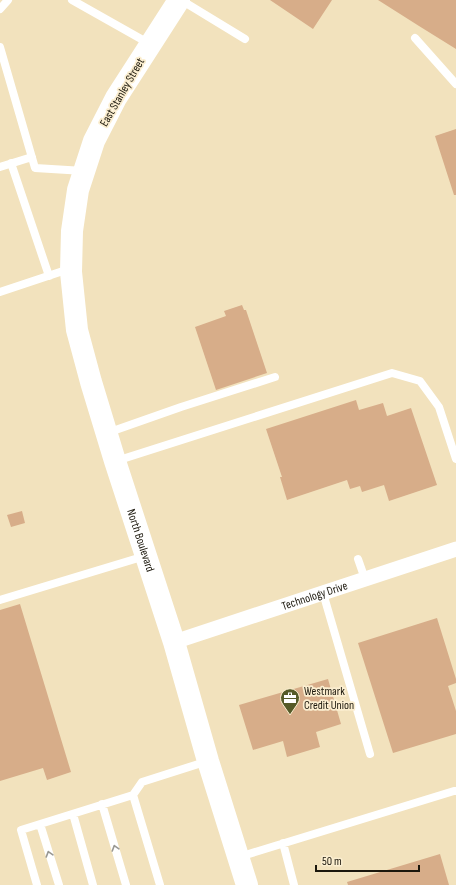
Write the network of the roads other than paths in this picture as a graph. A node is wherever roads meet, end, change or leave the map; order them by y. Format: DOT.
graph roads {
  1 [pos="8,0"];
  2 [pos="72,0"];
  3 [pos="180,0"];
  4 [pos="0,9"];
  5 [pos="415,38"];
  6 [pos="245,39"];
  7 [pos="150,44"];
  8 [pos="0,47"];
  9 [pos="456,84"];
  10 [pos="32,157"];
  11 [pos="11,163"];
  12 [pos="0,167"];
  13 [pos="81,181"];
  14 [pos="71,268"];
  15 [pos="49,276"];
  16 [pos="0,292"];
  17 [pos="275,377"];
  18 [pos="106,433"];
  19 [pos="456,459"];
  20 [pos="115,461"];
  21 [pos="456,549"];
  22 [pos="146,556"];
  23 [pos="358,559"];
  24 [pos="365,579"];
  25 [pos="323,593"];
  26 [pos="0,600"];
  27 [pos="174,642"];
  28 [pos="370,754"];
  29 [pos="208,761"];
  30 [pos="456,791"];
  31 [pos="133,795"];
  32 [pos="102,804"];
  33 [pos="73,814"];
  34 [pos="40,824"];
  35 [pos="283,843"];
  36 [pos="239,857"];
  37 [pos="37,885"];
  38 [pos="58,885"];
  39 [pos="93,885"];
  40 [pos="126,885"];
  41 [pos="160,885"];
  42 [pos="247,885"];
  43 [pos="294,885"];
  1 -- 4 [label="lane"];
  2 -- 7 [label="lane"];
  3 -- 6 [label="lane"];
  3 -- 7 [label="street, East Stanley Street"];
  5 -- 9 [label="lane"];
  7 -- 13 [label="street, East Stanley Street"];
  8 -- 10 [label="lane"];
  10 -- 11 [label="lane"];
  10 -- 13 [label="lane"];
  11 -- 12 [label="lane"];
  11 -- 15 [label="lane"];
  13 -- 14 [label="street, North Boulevard"];
  14 -- 15 [label="lane"];
  14 -- 18 [label="street, North Boulevard"];
  15 -- 16 [label="lane"];
  17 -- 18 [label="lane"];
  18 -- 20 [label="street, North Boulevard"];
  19 -- 20 [label="lane"];
  20 -- 22 [label="street, North Boulevard"];
  21 -- 24 [label="street, Technology Drive"];
  22 -- 26 [label="lane"];
  22 -- 27 [label="street, North Boulevard"];
  23 -- 24 [label="lane"];
  24 -- 25 [label="street, Technology Drive"];
  25 -- 27 [label="street, Technology Drive"];
  25 -- 28 [label="lane"];
  27 -- 29 [label="street, North Boulevard"];
  29 -- 31 [label="lane"];
  29 -- 36 [label="street, North Boulevard"];
  30 -- 35 [label="lane"];
  31 -- 32 [label="lane"];
  31 -- 41 [label="lane"];
  32 -- 33 [label="lane"];
  40 -- 32 [label="lane, one-way"];
  33 -- 34 [label="lane"];
  33 -- 39 [label="lane"];
  34 -- 37 [label="lane"];
  38 -- 34 [label="lane, one-way"];
  35 -- 36 [label="lane"];
  35 -- 43 [label="lane"];
  36 -- 42 [label="street, North Boulevard"];
}
